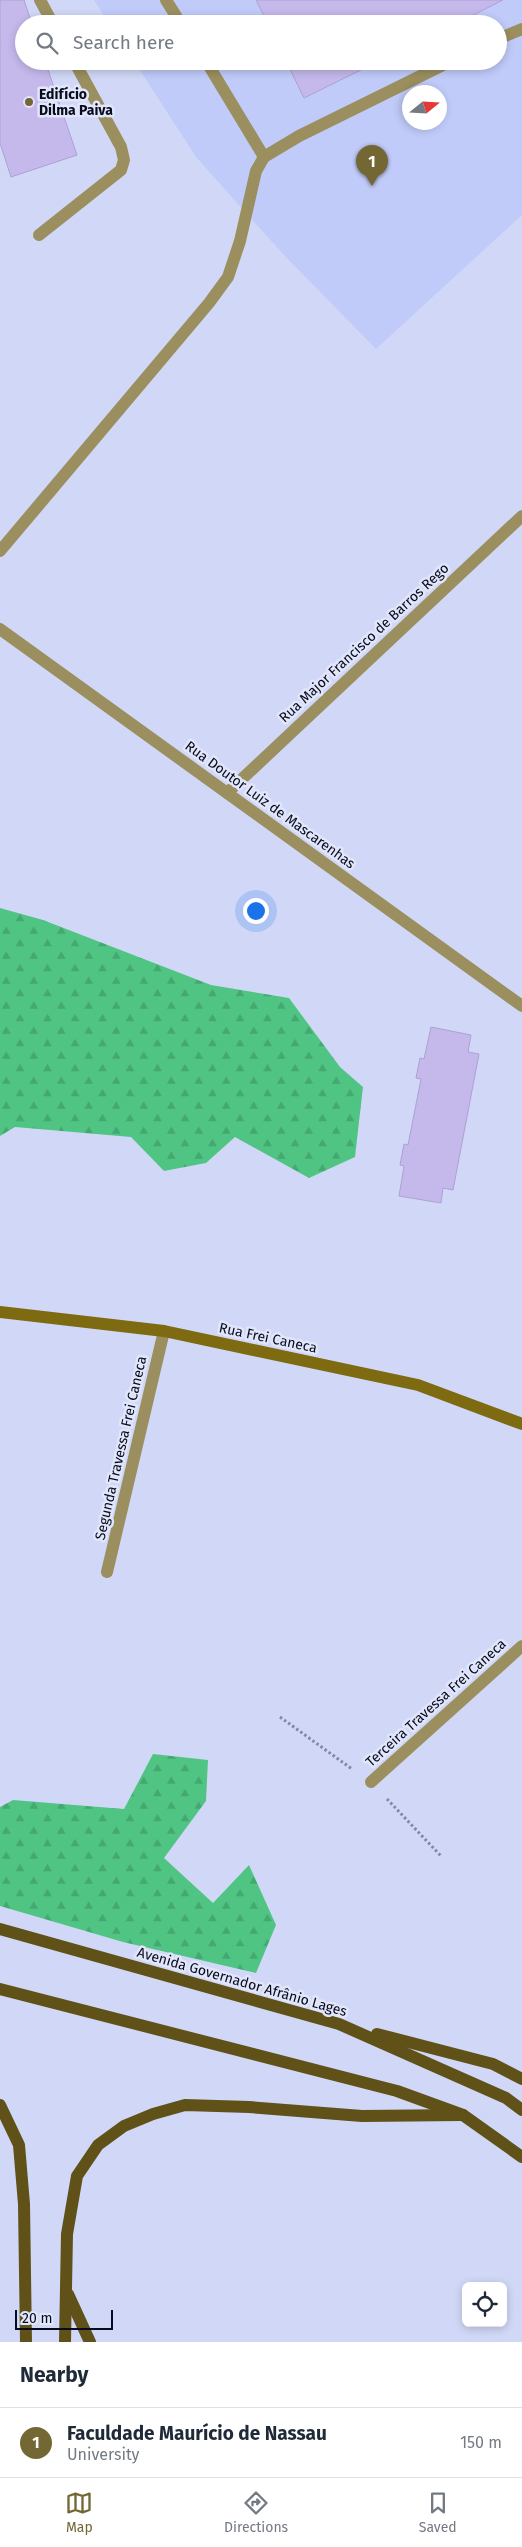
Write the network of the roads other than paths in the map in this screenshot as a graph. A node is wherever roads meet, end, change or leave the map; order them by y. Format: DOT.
graph roads {
  1 [pos="40,0"];
  2 [pos="166,0"];
  3 [pos="48,15"];
  4 [pos="175,15"];
  5 [pos="522,29"];
  6 [pos="507,35"];
  7 [pos="79,70"];
  8 [pos="211,70"];
  9 [pos="433,70"];
  10 [pos="264,157"];
  11 [pos="39,235"];
  12 [pos="522,516"];
  13 [pos="0,551"];
  14 [pos="0,629"];
  15 [pos="227,793"];
  16 [pos="522,1006"];
  17 [pos="0,1312"];
  18 [pos="164,1330"];
  19 [pos="522,1424"];
  20 [pos="107,1572"];
  21 [pos="522,1646"];
  22 [pos="371,1782"];
  23 [pos="0,1929"];
  24 [pos="0,1989"];
  25 [pos="339,2024"];
  26 [pos="522,2079"];
  27 [pos="0,2105"];
  28 [pos="522,2110"];
  29 [pos="463,2115"];
  30 [pos="522,2157"];
  31 [pos="67,2292"];
  32 [pos="26,2342"];
  33 [pos="65,2342"];
  34 [pos="90,2342"];
  1 -- 3 [label="street"];
  2 -- 4 [label="street"];
  5 -- 6 [label="street"];
  7 -- 11 [label="street"];
  8 -- 10 [label="street"];
  9 -- 10 [label="street"];
  10 -- 13 [label="street"];
  12 -- 15 [label="street, Rua Major Francisco de Barros Rego"];
  14 -- 15 [label="street, Rua Doutor Luiz de Mascarenhas"];
  15 -- 16 [label="street, Rua Doutor Luiz de Mascarenhas"];
  17 -- 18 [label="street, Rua Frei Caneca"];
  18 -- 19 [label="street, Rua Frei Caneca"];
  18 -- 20 [label="street, Segunda Travessa Frei Caneca"];
  21 -- 22 [label="street, Terceira Travessa Frei Caneca"];
  23 -- 25 [label="main road, Avenida Governador Afrânio Lages"];
  24 -- 29 [label="main road"];
  25 -- 26 [label="main road"];
  25 -- 28 [label="main road, Avenida Governador Afrânio Lages"];
  27 -- 32 [label="main road"];
  29 -- 30 [label="main road"];
  29 -- 31 [label="main road"];
  31 -- 33 [label="main road"];
  31 -- 34 [label="main road"];
}
